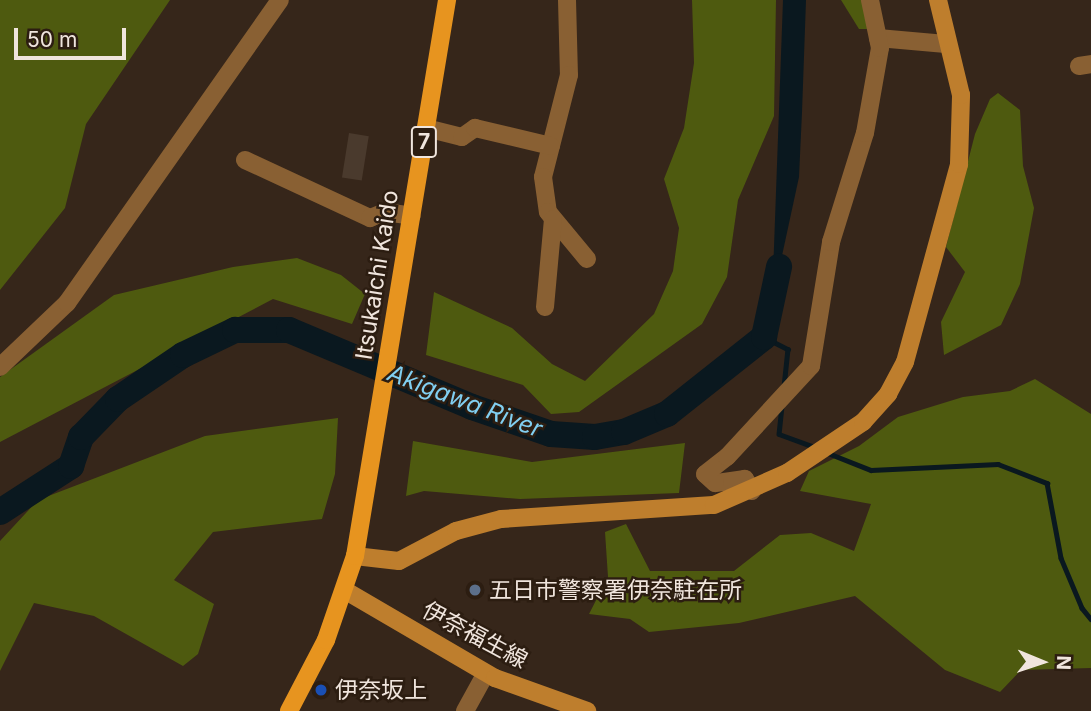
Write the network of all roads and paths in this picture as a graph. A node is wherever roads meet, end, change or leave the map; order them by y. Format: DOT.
graph roads {
  1 [pos="280,0"];
  2 [pos="447,0"];
  3 [pos="567,0"];
  4 [pos="870,0"];
  5 [pos="938,0"];
  6 [pos="878,38"];
  7 [pos="946,44"];
  8 [pos="426,128"];
  9 [pos="551,146"];
  10 [pos="245,160"];
  11 [pos="412,216"];
  12 [pos="553,219"];
  13 [pos="587,259"];
  14 [pos="545,307"];
  15 [pos="0,367"];
  16 [pos="752,491"];
  17 [pos="355,556"];
  18 [pos="346,592"];
  19 [pos="486,673"];
  20 [pos="289,711"];
  21 [pos="465,711"];
  22 [pos="587,711"];
  1 -- 15 [label="street"];
  2 -- 8 [label="main road, Itsukaichi Kaido / 7"];
  3 -- 9 [label="street"];
  4 -- 6 [label="street"];
  5 -- 7 [label="street"];
  6 -- 7 [label="street"];
  6 -- 16 [label="street"];
  7 -- 16 [label="street"];
  8 -- 9 [label="street"];
  8 -- 11 [label="main road, Itsukaichi Kaido / 7"];
  9 -- 12 [label="street"];
  10 -- 11 [label="street"];
  11 -- 17 [label="main road, Itsukaichi Kaido / 7"];
  12 -- 13 [label="street"];
  12 -- 14 [label="street"];
  16 -- 17 [label="street"];
  17 -- 18 [label="main road, Itsukaichi Kaido / 7"];
  18 -- 19 [label="street, 伊奈福生線"];
  18 -- 20 [label="main road, Itsukaichi Kaido / 7"];
  19 -- 21 [label="street"];
  19 -- 22 [label="street, 伊奈福生線"];
}
